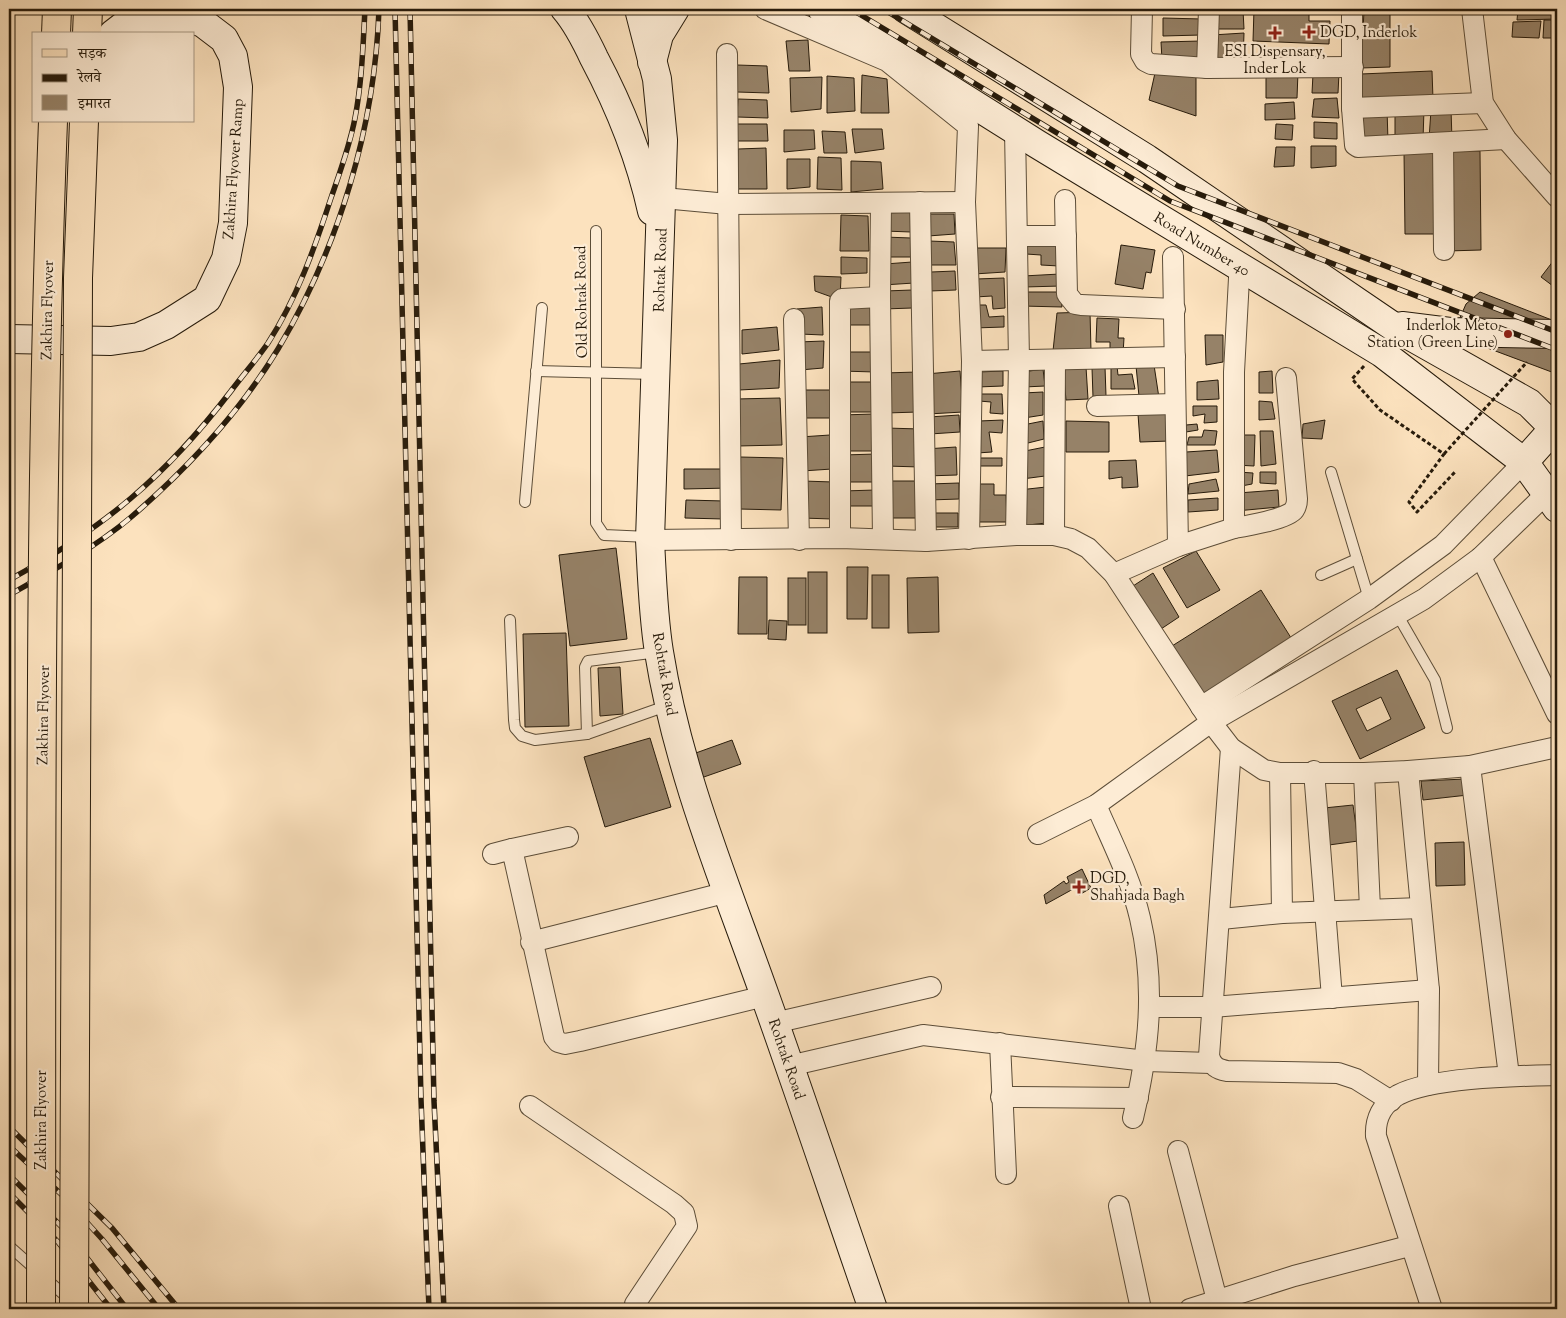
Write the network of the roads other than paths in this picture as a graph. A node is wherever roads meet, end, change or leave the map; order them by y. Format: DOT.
graph roads {
  1 [pos="57,9"];
  2 [pos="88,9"];
  3 [pos="565,9"];
  4 [pos="638,9"];
  5 [pos="675,9"];
  6 [pos="764,9"];
  7 [pos="822,9"];
  8 [pos="906,9"];
  9 [pos="1142,9"];
  10 [pos="1209,9"];
  11 [pos="1352,9"];
  12 [pos="1472,9"];
  13 [pos="56,32"];
  14 [pos="87,32"];
  15 [pos="116,32"];
  16 [pos="727,54"];
  17 [pos="652,62"];
  18 [pos="1353,67"];
  19 [pos="1207,68"];
  20 [pos="1483,103"];
  21 [pos="1352,108"];
  22 [pos="53,122"];
  23 [pos="84,122"];
  24 [pos="1014,130"];
  25 [pos="1506,138"];
  26 [pos="1443,143"];
  27 [pos="1557,197"];
  28 [pos="663,198"];
  29 [pos="1065,200"];
  30 [pos="920,202"];
  31 [pos="966,202"];
  32 [pos="728,204"];
  33 [pos="881,204"];
  34 [pos="596,231"];
  35 [pos="1017,236"];
  36 [pos="1066,236"];
  37 [pos="661,249"];
  38 [pos="1444,250"];
  39 [pos="1173,257"];
  40 [pos="1239,278"];
  41 [pos="880,297"];
  42 [pos="542,308"];
  43 [pos="1175,309"];
  44 [pos="794,319"];
  45 [pos="1391,325"];
  46 [pos="1557,334"];
  47 [pos="9,339"];
  48 [pos="1175,357"];
  49 [pos="1019,360"];
  50 [pos="1055,360"];
  51 [pos="972,361"];
  52 [pos="536,371"];
  53 [pos="597,372"];
  54 [pos="656,374"];
  55 [pos="1286,378"];
  56 [pos="1175,404"];
  57 [pos="1097,406"];
  58 [pos="1556,428"];
  59 [pos="1524,462"];
  60 [pos="1331,472"];
  61 [pos="1554,496"];
  62 [pos="525,502"];
  63 [pos="1234,528"];
  64 [pos="1016,535"];
  65 [pos="1054,535"];
  66 [pos="650,538"];
  67 [pos="840,538"];
  68 [pos="883,539"];
  69 [pos="969,539"];
  70 [pos="731,540"];
  71 [pos="800,540"];
  72 [pos="926,541"];
  73 [pos="1178,546"];
  74 [pos="1481,557"];
  75 [pos="1357,560"];
  76 [pos="1114,574"];
  77 [pos="1321,575"];
  78 [pos="1369,599"];
  79 [pos="1397,614"];
  80 [pos="510,620"];
  81 [pos="659,652"];
  82 [pos="670,705"];
  83 [pos="1206,714"];
  84 [pos="1557,714"];
  85 [pos="1448,728"];
  86 [pos="587,734"];
  87 [pos="1557,747"];
  88 [pos="1231,748"];
  89 [pos="1470,766"];
  90 [pos="1314,771"];
  91 [pos="1408,771"];
  92 [pos="1280,773"];
  93 [pos="1364,773"];
  94 [pos="1096,805"];
  95 [pos="1038,834"];
  96 [pos="568,837"];
  97 [pos="728,892"];
  98 [pos="1421,908"];
  99 [pos="1370,909"];
  100 [pos="1325,911"];
  101 [pos="1282,913"];
  102 [pos="1221,919"];
  103 [pos="531,942"];
  104 [pos="931,987"];
  105 [pos="1429,990"];
  106 [pos="765,996"];
  107 [pos="1332,998"];
  108 [pos="1149,1007"];
  109 [pos="1212,1007"];
  110 [pos="774,1023"];
  111 [pos="1000,1043"];
  112 [pos="1146,1061"];
  113 [pos="1211,1063"];
  114 [pos="789,1066"];
  115 [pos="1557,1075"];
  116 [pos="1509,1076"];
  117 [pos="1428,1086"];
  118 [pos="1001,1097"];
  119 [pos="1138,1098"];
  120 [pos="1391,1101"];
  121 [pos="530,1106"];
  122 [pos="1133,1118"];
  123 [pos="1178,1151"];
  124 [pos="1006,1174"];
  125 [pos="1119,1206"];
  126 [pos="9,1246"];
  127 [pos="1410,1246"];
  128 [pos="1217,1300"];
  129 [pos="634,1304"];
  130 [pos="41,1309"];
  131 [pos="74,1309"];
  132 [pos="81,1309"];
  133 [pos="873,1309"];
  134 [pos="1140,1309"];
  135 [pos="1190,1309"];
  136 [pos="1432,1309"];
  1 -- 13 [label="main road"];
  2 -- 14 [label="main road"];
  3 -- 37 [label="street"];
  4 -- 17 [label="street, Rohtak Road"];
  5 -- 17 [label="street"];
  6 -- 31 [label="street"];
  7 -- 24 [label="street, Road Number 40"];
  8 -- 45 [label="street"];
  9 -- 19 [label="street"];
  10 -- 19 [label="street"];
  11 -- 18 [label="street"];
  12 -- 20 [label="street"];
  15 -- 47 [label="street, Zakhira Flyover Ramp"];
  16 -- 32 [label="street"];
  17 -- 28 [label="street, Rohtak Road"];
  18 -- 19 [label="street"];
  18 -- 21 [label="street"];
  20 -- 21 [label="street"];
  20 -- 25 [label="street"];
  21 -- 26 [label="street"];
  22 -- 130 [label="main road, Zakhira Flyover, bridge"];
  23 -- 131 [label="main road, Zakhira Flyover, bridge"];
  24 -- 35 [label="street"];
  24 -- 59 [label="street, Road Number 40"];
  25 -- 26 [label="street"];
  25 -- 27 [label="street"];
  26 -- 38 [label="street"];
  28 -- 32 [label="street"];
  28 -- 37 [label="street, Rohtak Road"];
  29 -- 36 [label="street"];
  30 -- 31 [label="street"];
  30 -- 33 [label="street"];
  30 -- 72 [label="street"];
  31 -- 51 [label="street"];
  32 -- 33 [label="street"];
  32 -- 70 [label="street"];
  33 -- 41 [label="street"];
  34 -- 53 [label="lane, Old Rohtak Road"];
  35 -- 36 [label="street"];
  35 -- 49 [label="street"];
  36 -- 43 [label="street"];
  37 -- 54 [label="street, Rohtak Road"];
  39 -- 43 [label="street"];
  40 -- 63 [label="street"];
  41 -- 67 [label="street"];
  41 -- 68 [label="street"];
  42 -- 52 [label="lane"];
  43 -- 48 [label="street"];
  44 -- 71 [label="street"];
  45 -- 46 [label="street"];
  45 -- 58 [label="street"];
  48 -- 50 [label="street"];
  48 -- 56 [label="street"];
  49 -- 50 [label="street"];
  49 -- 51 [label="street"];
  49 -- 64 [label="street"];
  50 -- 65 [label="street"];
  51 -- 69 [label="street"];
  52 -- 53 [label="lane"];
  52 -- 62 [label="lane"];
  53 -- 54 [label="lane"];
  53 -- 66 [label="lane, Old Rohtak Road"];
  54 -- 66 [label="street, Rohtak Road"];
  55 -- 63 [label="street"];
  56 -- 57 [label="street"];
  56 -- 73 [label="street"];
  58 -- 59 [label="street"];
  59 -- 61 [label="street, Road Number 40"];
  59 -- 78 [label="street"];
  60 -- 75 [label="lane"];
  61 -- 74 [label="street"];
  63 -- 73 [label="street"];
  64 -- 65 [label="street"];
  64 -- 69 [label="street"];
  65 -- 76 [label="street"];
  66 -- 70 [label="street"];
  66 -- 81 [label="street, Rohtak Road"];
  67 -- 68 [label="street"];
  67 -- 71 [label="street"];
  68 -- 72 [label="street"];
  69 -- 72 [label="street"];
  70 -- 71 [label="street"];
  73 -- 76 [label="street"];
  74 -- 79 [label="street"];
  74 -- 84 [label="street"];
  75 -- 77 [label="lane"];
  75 -- 78 [label="lane"];
  76 -- 83 [label="street"];
  78 -- 83 [label="street"];
  79 -- 83 [label="street"];
  79 -- 85 [label="lane"];
  80 -- 86 [label="lane"];
  81 -- 82 [label="street, Rohtak Road"];
  81 -- 86 [label="lane"];
  82 -- 86 [label="lane"];
  82 -- 97 [label="street, Rohtak Road"];
  83 -- 88 [label="street"];
  83 -- 94 [label="street"];
  87 -- 89 [label="street"];
  88 -- 92 [label="street"];
  88 -- 102 [label="street"];
  89 -- 91 [label="street"];
  89 -- 116 [label="street"];
  90 -- 92 [label="street"];
  90 -- 93 [label="street"];
  90 -- 100 [label="street"];
  91 -- 93 [label="street"];
  91 -- 98 [label="street"];
  92 -- 101 [label="street"];
  93 -- 99 [label="street"];
  94 -- 95 [label="street"];
  94 -- 108 [label="street"];
  96 -- 103 [label="street"];
  97 -- 103 [label="street"];
  97 -- 106 [label="street, Rohtak Road"];
  98 -- 99 [label="street"];
  98 -- 105 [label="street"];
  99 -- 100 [label="street"];
  100 -- 101 [label="street"];
  100 -- 107 [label="street"];
  101 -- 102 [label="street"];
  102 -- 109 [label="street"];
  103 -- 106 [label="street"];
  104 -- 110 [label="street"];
  105 -- 107 [label="street"];
  105 -- 117 [label="street"];
  106 -- 110 [label="street, Rohtak Road"];
  107 -- 109 [label="street"];
  108 -- 109 [label="street"];
  108 -- 112 [label="street"];
  109 -- 113 [label="street"];
  110 -- 114 [label="street, Rohtak Road"];
  111 -- 112 [label="street"];
  111 -- 114 [label="street"];
  111 -- 118 [label="street"];
  112 -- 113 [label="street"];
  112 -- 119 [label="street"];
  113 -- 120 [label="street"];
  114 -- 133 [label="street, Rohtak Road"];
  115 -- 116 [label="street"];
  116 -- 117 [label="street"];
  117 -- 120 [label="street"];
  118 -- 119 [label="street"];
  118 -- 124 [label="street"];
  119 -- 122 [label="street"];
  120 -- 127 [label="street"];
  121 -- 129 [label="street"];
  123 -- 128 [label="street"];
  125 -- 134 [label="street"];
  126 -- 132 [label="lane"];
  127 -- 128 [label="street"];
  127 -- 136 [label="street"];
  128 -- 135 [label="street"];
}
